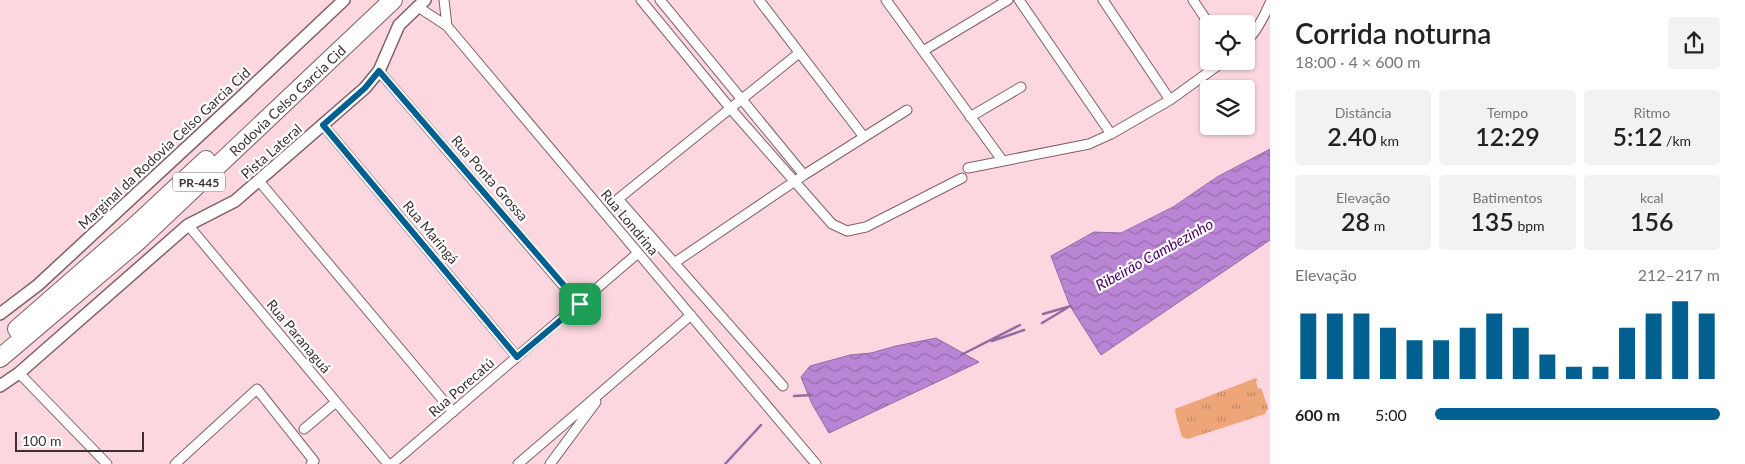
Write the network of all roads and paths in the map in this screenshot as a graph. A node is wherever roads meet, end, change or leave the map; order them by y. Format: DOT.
graph roads {
  1 [pos="344,0"];
  2 [pos="444,0"];
  3 [pos="641,0"];
  4 [pos="660,0"];
  5 [pos="759,0"];
  6 [pos="886,0"];
  7 [pos="1008,0"];
  8 [pos="1019,0"];
  9 [pos="1103,0"];
  10 [pos="1193,0"];
  11 [pos="383,1"];
  12 [pos="422,3"];
  13 [pos="1270,3"];
  14 [pos="1203,15"];
  15 [pos="447,26"];
  16 [pos="1255,31"];
  17 [pos="922,51"];
  18 [pos="799,53"];
  19 [pos="1212,70"];
  20 [pos="379,71"];
  21 [pos="1021,87"];
  22 [pos="741,99"];
  23 [pos="1170,100"];
  24 [pos="730,108"];
  25 [pos="907,110"];
  26 [pos="970,118"];
  27 [pos="323,125"];
  28 [pos="1111,134"];
  29 [pos="864,137"];
  30 [pos="1002,160"];
  31 [pos="968,168"];
  32 [pos="804,175"];
  33 [pos="962,178"];
  34 [pos="259,181"];
  35 [pos="794,182"];
  36 [pos="188,226"];
  37 [pos="638,253"];
  38 [pos="674,263"];
  39 [pos="580,304"];
  40 [pos="0,314"];
  41 [pos="691,315"];
  42 [pos="0,344"];
  43 [pos="517,357"];
  44 [pos="0,358"];
  45 [pos="19,373"];
  46 [pos="0,386"];
  47 [pos="783,386"];
  48 [pos="604,390"];
  49 [pos="336,402"];
  50 [pos="453,412"];
  51 [pos="304,429"];
  52 [pos="107,464"];
  53 [pos="175,464"];
  54 [pos="310,464"];
  55 [pos="390,464"];
  56 [pos="518,464"];
  57 [pos="550,464"];
  58 [pos="816,464"];
  1 -- 40 [label="street, Marginal da Rodovia Celso Garcia Cid"];
  2 -- 15 [label="street"];
  3 -- 24 [label="street"];
  4 -- 22 [label="street"];
  5 -- 18 [label="street"];
  6 -- 17 [label="street"];
  7 -- 17 [label="street"];
  8 -- 28 [label="street"];
  9 -- 23 [label="street"];
  10 -- 14 [label="street"];
  11 -- 42 [label="highway, Rodovia Celso Garcia Cid / PR-445"];
  11 -- 44 [label="highway, Rodovia Celso Garcia Cid / PR-445"];
  12 -- 15 [label="street, Rua Londrina"];
  12 -- 20 [label="street, Pista Lateral / PR-445"];
  13 -- 16 [label="street"];
  15 -- 37 [label="street, Rua Londrina"];
  17 -- 26 [label="street"];
  18 -- 22 [label="street"];
  18 -- 29 [label="street"];
  19 -- 23 [label="street"];
  20 -- 27 [label="street, Pista Lateral / PR-445"];
  20 -- 39 [label="street, Rua Ponta Grossa"];
  21 -- 26 [label="street"];
  22 -- 24 [label="street"];
  22 -- 32 [label="street"];
  23 -- 28 [label="street"];
  24 -- 35 [label="street"];
  24 -- 38 [label="street"];
  25 -- 29 [label="street"];
  26 -- 30 [label="street"];
  27 -- 34 [label="street, Pista Lateral / PR-445"];
  27 -- 43 [label="street, Rua Maringá"];
  28 -- 30 [label="street"];
  29 -- 32 [label="street"];
  30 -- 31 [label="street"];
  32 -- 35 [label="street"];
  33 -- 35 [label="street"];
  34 -- 36 [label="street, Pista Lateral / PR-445"];
  34 -- 50 [label="street"];
  35 -- 38 [label="street"];
  36 -- 45 [label="street, Pista Lateral / PR-445"];
  36 -- 49 [label="street, Rua Paranaguá"];
  37 -- 39 [label="street, Rua Porecatú"];
  37 -- 41 [label="street, Rua Londrina"];
  38 -- 47 [label="street"];
  39 -- 43 [label="street, Rua Porecatú"];
  41 -- 48 [label="street"];
  41 -- 58 [label="street, Rua Londrina"];
  43 -- 50 [label="street, Rua Porecatú"];
  45 -- 46 [label="street, Pista Lateral / PR-445"];
  45 -- 52 [label="street"];
  48 -- 56 [label="street"];
  48 -- 57 [label="street"];
  49 -- 51 [label="street"];
  49 -- 55 [label="street, Rua Paranaguá"];
  50 -- 55 [label="street, Rua Porecatú"];
  53 -- 54 [label="street"];
}
